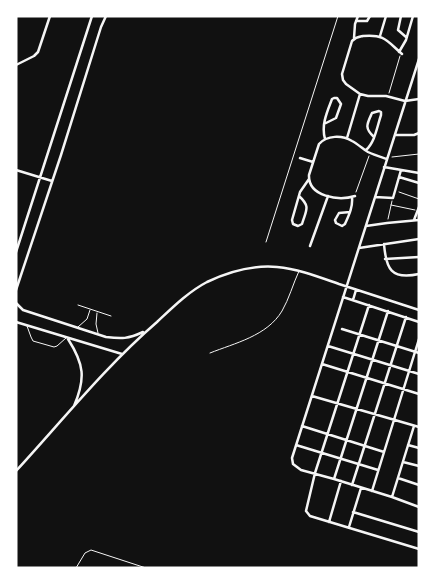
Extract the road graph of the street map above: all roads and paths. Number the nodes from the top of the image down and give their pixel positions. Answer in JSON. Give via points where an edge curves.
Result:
{"nodes":[{"id":1,"x":50,"y":16,"type":"edge"},
{"id":2,"x":92,"y":16,"type":"edge"},
{"id":3,"x":106,"y":16,"type":"edge"},
{"id":4,"x":338,"y":16,"type":"edge"},
{"id":5,"x":358,"y":16,"type":"edge"},
{"id":6,"x":370,"y":16,"type":"edge"},
{"id":7,"x":386,"y":16,"type":"edge"},
{"id":8,"x":401,"y":16,"type":"edge"},
{"id":9,"x":413,"y":16,"type":"edge"},
{"id":10,"x":356,"y":21,"type":"junction"},
{"id":11,"x":380,"y":37,"type":"junction"},
{"id":12,"x":354,"y":38,"type":"junction"},
{"id":13,"x":406,"y":38,"type":"junction"},
{"id":14,"x":400,"y":53,"type":"junction"},
{"id":15,"x":419,"y":59,"type":"edge"},
{"id":16,"x":16,"y":65,"type":"edge"},
{"id":17,"x":360,"y":94,"type":"junction"},
{"id":18,"x":388,"y":96,"type":"junction"},
{"id":19,"x":419,"y":100,"type":"edge"},
{"id":20,"x":405,"y":101,"type":"junction"},
{"id":21,"x":324,"y":124,"type":"junction"},
{"id":22,"x":419,"y":134,"type":"edge"},
{"id":23,"x":395,"y":135,"type":"junction"},
{"id":24,"x":374,"y":137,"type":"junction"},
{"id":25,"x":346,"y":138,"type":"junction"},
{"id":26,"x":325,"y":139,"type":"junction"},
{"id":27,"x":366,"y":150,"type":"junction"},
{"id":28,"x":370,"y":153,"type":"junction"},
{"id":29,"x":419,"y":154,"type":"edge"},
{"id":30,"x":300,"y":158,"type":"dead end"},
{"id":31,"x":387,"y":158,"type":"junction"},
{"id":32,"x":313,"y":162,"type":"junction"},
{"id":33,"x":384,"y":167,"type":"junction"},
{"id":34,"x":16,"y":170,"type":"edge"},
{"id":35,"x":401,"y":170,"type":"junction"},
{"id":36,"x":419,"y":173,"type":"edge"},
{"id":37,"x":40,"y":177,"type":"junction"},
{"id":38,"x":399,"y":177,"type":"junction"},
{"id":39,"x":309,"y":179,"type":"junction"},
{"id":40,"x":52,"y":181,"type":"junction"},
{"id":41,"x":419,"y":183,"type":"edge"},
{"id":42,"x":396,"y":190,"type":"junction"},
{"id":43,"x":299,"y":196,"type":"junction"},
{"id":44,"x":328,"y":196,"type":"junction"},
{"id":45,"x":353,"y":196,"type":"junction"},
{"id":46,"x":375,"y":197,"type":"junction"},
{"id":47,"x":393,"y":198,"type":"junction"},
{"id":48,"x":419,"y":200,"type":"edge"},
{"id":49,"x":391,"y":205,"type":"junction"},
{"id":50,"x":418,"y":208,"type":"edge"},
{"id":51,"x":350,"y":212,"type":"junction"},
{"id":52,"x":414,"y":220,"type":"junction"},
{"id":53,"x":419,"y":220,"type":"edge"},
{"id":54,"x":387,"y":223,"type":"junction"},
{"id":55,"x":366,"y":226,"type":"junction"},
{"id":56,"x":419,"y":239,"type":"edge"},
{"id":57,"x":266,"y":242,"type":"dead end"},
{"id":58,"x":384,"y":244,"type":"junction"},
{"id":59,"x":310,"y":246,"type":"dead end"},
{"id":60,"x":359,"y":248,"type":"junction"},
{"id":61,"x":16,"y":252,"type":"edge"},
{"id":62,"x":419,"y":257,"type":"edge"},
{"id":63,"x":385,"y":259,"type":"junction"},
{"id":64,"x":299,"y":271,"type":"junction"},
{"id":65,"x":419,"y":274,"type":"edge"},
{"id":66,"x":347,"y":286,"type":"junction"},
{"id":67,"x":16,"y":290,"type":"edge"},
{"id":68,"x":356,"y":290,"type":"junction"},
{"id":69,"x":343,"y":297,"type":"junction"},
{"id":70,"x":353,"y":300,"type":"junction"},
{"id":71,"x":16,"y":303,"type":"edge"},
{"id":72,"x":78,"y":305,"type":"dead end"},
{"id":73,"x":369,"y":305,"type":"junction"},
{"id":74,"x":90,"y":309,"type":"junction"},
{"id":75,"x":419,"y":310,"type":"edge"},
{"id":76,"x":388,"y":311,"type":"junction"},
{"id":77,"x":98,"y":312,"type":"junction"},
{"id":78,"x":111,"y":316,"type":"dead end"},
{"id":79,"x":406,"y":317,"type":"junction"},
{"id":80,"x":16,"y":322,"type":"edge"},
{"id":81,"x":419,"y":322,"type":"edge"},
{"id":82,"x":27,"y":325,"type":"junction"},
{"id":83,"x":78,"y":328,"type":"junction"},
{"id":84,"x":342,"y":329,"type":"dead end"},
{"id":85,"x":146,"y":331,"type":"junction"},
{"id":86,"x":99,"y":334,"type":"junction"},
{"id":87,"x":360,"y":334,"type":"junction"},
{"id":88,"x":67,"y":337,"type":"junction"},
{"id":89,"x":419,"y":339,"type":"edge"},
{"id":90,"x":378,"y":340,"type":"junction"},
{"id":91,"x":328,"y":346,"type":"junction"},
{"id":92,"x":396,"y":346,"type":"junction"},
{"id":93,"x":415,"y":352,"type":"junction"},
{"id":94,"x":210,"y":353,"type":"dead end"},
{"id":95,"x":419,"y":353,"type":"edge"},
{"id":96,"x":122,"y":354,"type":"junction"},
{"id":97,"x":354,"y":354,"type":"junction"},
{"id":98,"x":372,"y":360,"type":"junction"},
{"id":99,"x":322,"y":364,"type":"junction"},
{"id":100,"x":390,"y":365,"type":"junction"},
{"id":101,"x":409,"y":371,"type":"junction"},
{"id":102,"x":348,"y":372,"type":"junction"},
{"id":103,"x":419,"y":374,"type":"edge"},
{"id":104,"x":366,"y":378,"type":"junction"},
{"id":105,"x":384,"y":383,"type":"junction"},
{"id":106,"x":403,"y":389,"type":"junction"},
{"id":107,"x":419,"y":394,"type":"edge"},
{"id":108,"x":312,"y":396,"type":"junction"},
{"id":109,"x":338,"y":403,"type":"junction"},
{"id":110,"x":356,"y":408,"type":"junction"},
{"id":111,"x":72,"y":410,"type":"junction"},
{"id":112,"x":375,"y":414,"type":"junction"},
{"id":113,"x":394,"y":420,"type":"junction"},
{"id":114,"x":302,"y":426,"type":"junction"},
{"id":115,"x":414,"y":426,"type":"junction"},
{"id":116,"x":419,"y":426,"type":"edge"},
{"id":117,"x":328,"y":434,"type":"junction"},
{"id":118,"x":346,"y":440,"type":"junction"},
{"id":119,"x":296,"y":445,"type":"junction"},
{"id":120,"x":408,"y":445,"type":"junction"},
{"id":121,"x":364,"y":446,"type":"junction"},
{"id":122,"x":419,"y":448,"type":"edge"},
{"id":123,"x":384,"y":452,"type":"junction"},
{"id":124,"x":322,"y":453,"type":"junction"},
{"id":125,"x":340,"y":458,"type":"junction"},
{"id":126,"x":403,"y":462,"type":"junction"},
{"id":127,"x":359,"y":464,"type":"junction"},
{"id":128,"x":419,"y":466,"type":"edge"},
{"id":129,"x":378,"y":470,"type":"junction"},
{"id":130,"x":16,"y":472,"type":"edge"},
{"id":131,"x":315,"y":473,"type":"junction"},
{"id":132,"x":398,"y":478,"type":"junction"},
{"id":133,"x":334,"y":479,"type":"junction"},
{"id":134,"x":341,"y":481,"type":"junction"},
{"id":135,"x":352,"y":485,"type":"junction"},
{"id":136,"x":419,"y":485,"type":"edge"},
{"id":137,"x":361,"y":488,"type":"junction"},
{"id":138,"x":372,"y":491,"type":"junction"},
{"id":139,"x":392,"y":497,"type":"junction"},
{"id":140,"x":419,"y":507,"type":"edge"},
{"id":141,"x":353,"y":512,"type":"junction"},
{"id":142,"x":329,"y":522,"type":"junction"},
{"id":143,"x":348,"y":528,"type":"junction"},
{"id":144,"x":419,"y":532,"type":"edge"},
{"id":145,"x":419,"y":549,"type":"edge"},
{"id":146,"x":76,"y":568,"type":"edge"},
{"id":147,"x":146,"y":568,"type":"edge"}],
"edges":[{"from":1,"to":16,"type":"street","via":[[38,52]]},
{"from":2,"to":37,"type":"street"},
{"from":3,"to":40,"type":"street"},
{"from":4,"to":57,"type":"path"},
{"from":5,"to":10,"type":"street"},
{"from":6,"to":10,"type":"street","via":[[366,21]]},
{"from":7,"to":11,"type":"street"},
{"from":8,"to":13,"type":"street","via":[[398,30]]},
{"from":9,"to":13,"type":"street"},
{"from":10,"to":12,"type":"street"},
{"from":11,"to":12,"type":"street"},
{"from":11,"to":14,"type":"street"},
{"from":12,"to":17,"type":"street","via":[[342,77]]},
{"from":13,"to":14,"type":"street"},
{"from":14,"to":18,"type":"path"},
{"from":15,"to":20,"type":"street"},
{"from":17,"to":18,"type":"street"},
{"from":17,"to":25,"type":"street"},
{"from":18,"to":20,"type":"street"},
{"from":19,"to":20,"type":"street"},
{"from":20,"to":23,"type":"street"},
{"from":21,"to":21,"type":"street","via":[[332,100],[337,98],[341,104],[336,118]]},
{"from":21,"to":26,"type":"street"},
{"from":22,"to":23,"type":"street"},
{"from":23,"to":31,"type":"street"},
{"from":24,"to":24,"type":"street","via":[[382,114],[379,110],[372,113],[367,125],[367,130]]},
{"from":24,"to":27,"type":"street"},
{"from":25,"to":26,"type":"street"},
{"from":25,"to":27,"type":"street"},
{"from":26,"to":32,"type":"street","via":[[319,144]]},
{"from":27,"to":28,"type":"street"},
{"from":28,"to":31,"type":"street"},
{"from":28,"to":45,"type":"path"},
{"from":29,"to":31,"type":"path"},
{"from":30,"to":32,"type":"street"},
{"from":31,"to":33,"type":"street"},
{"from":32,"to":39,"type":"street"},
{"from":33,"to":35,"type":"street"},
{"from":33,"to":46,"type":"street"},
{"from":34,"to":37,"type":"street"},
{"from":35,"to":36,"type":"street"},
{"from":35,"to":38,"type":"street"},
{"from":37,"to":40,"type":"street"},
{"from":37,"to":61,"type":"street"},
{"from":38,"to":41,"type":"street"},
{"from":38,"to":42,"type":"street"},
{"from":39,"to":43,"type":"street"},
{"from":39,"to":44,"type":"street","via":[[318,192]]},
{"from":40,"to":67,"type":"street"},
{"from":42,"to":47,"type":"street"},
{"from":42,"to":48,"type":"path"},
{"from":43,"to":43,"type":"street","via":[[292,221],[298,226],[302,224],[307,207]]},
{"from":44,"to":45,"type":"street"},
{"from":44,"to":59,"type":"street"},
{"from":45,"to":51,"type":"street"},
{"from":46,"to":47,"type":"street"},
{"from":46,"to":55,"type":"street"},
{"from":47,"to":49,"type":"path"},
{"from":49,"to":50,"type":"path"},
{"from":49,"to":54,"type":"path"},
{"from":50,"to":52,"type":"street"},
{"from":51,"to":51,"type":"street","via":[[344,225],[336,223],[339,213]]},
{"from":52,"to":53,"type":"street"},
{"from":52,"to":54,"type":"street"},
{"from":54,"to":55,"type":"street"},
{"from":55,"to":60,"type":"street"},
{"from":56,"to":58,"type":"street"},
{"from":58,"to":60,"type":"street"},
{"from":58,"to":63,"type":"street"},
{"from":60,"to":66,"type":"street"},
{"from":62,"to":63,"type":"street"},
{"from":63,"to":65,"type":"street","via":[[394,274]]},
{"from":64,"to":66,"type":"street"},
{"from":64,"to":85,"type":"street","via":[[263,267],[225,275],[192,291]]},
{"from":64,"to":94,"type":"lane","via":[[282,312],[270,326],[261,333]]},
{"from":66,"to":68,"type":"street"},
{"from":66,"to":69,"type":"street"},
{"from":68,"to":70,"type":"street"},
{"from":68,"to":75,"type":"street"},
{"from":69,"to":70,"type":"street"},
{"from":69,"to":91,"type":"street"},
{"from":70,"to":73,"type":"street"},
{"from":71,"to":83,"type":"street","via":[[23,310]]},
{"from":72,"to":74,"type":"lane"},
{"from":73,"to":76,"type":"street"},
{"from":73,"to":87,"type":"street"},
{"from":74,"to":77,"type":"lane"},
{"from":74,"to":83,"type":"lane","via":[[87,319]]},
{"from":76,"to":79,"type":"street"},
{"from":76,"to":90,"type":"street"},
{"from":77,"to":78,"type":"lane"},
{"from":77,"to":86,"type":"lane","via":[[96,324]]},
{"from":79,"to":81,"type":"street"},
{"from":79,"to":92,"type":"street"},
{"from":80,"to":82,"type":"street"},
{"from":82,"to":88,"type":"street"},
{"from":82,"to":88,"type":"lane","via":[[33,341],[54,348]]},
{"from":83,"to":86,"type":"street"},
{"from":84,"to":87,"type":"street"},
{"from":85,"to":86,"type":"street","via":[[118,338]]},
{"from":85,"to":96,"type":"street"},
{"from":87,"to":90,"type":"street"},
{"from":87,"to":97,"type":"street"},
{"from":88,"to":96,"type":"street"},
{"from":88,"to":111,"type":"street","via":[[78,354],[82,372],[80,392]]},
{"from":89,"to":93,"type":"street"},
{"from":90,"to":92,"type":"street"},
{"from":90,"to":98,"type":"street"},
{"from":91,"to":97,"type":"street"},
{"from":91,"to":99,"type":"street"},
{"from":92,"to":93,"type":"street"},
{"from":92,"to":100,"type":"street"},
{"from":93,"to":95,"type":"street"},
{"from":93,"to":101,"type":"street"},
{"from":96,"to":111,"type":"street"},
{"from":97,"to":98,"type":"street"},
{"from":97,"to":102,"type":"street"},
{"from":98,"to":100,"type":"street"},
{"from":98,"to":104,"type":"street"},
{"from":99,"to":102,"type":"street"},
{"from":99,"to":108,"type":"street"},
{"from":100,"to":101,"type":"street"},
{"from":100,"to":105,"type":"street"},
{"from":101,"to":103,"type":"street"},
{"from":101,"to":106,"type":"street"},
{"from":102,"to":104,"type":"street"},
{"from":102,"to":109,"type":"street"},
{"from":104,"to":105,"type":"street"},
{"from":104,"to":110,"type":"street"},
{"from":105,"to":106,"type":"street"},
{"from":105,"to":112,"type":"street"},
{"from":106,"to":107,"type":"street"},
{"from":106,"to":113,"type":"street"},
{"from":108,"to":109,"type":"street"},
{"from":108,"to":114,"type":"street"},
{"from":109,"to":110,"type":"street"},
{"from":109,"to":117,"type":"street"},
{"from":110,"to":112,"type":"street"},
{"from":110,"to":118,"type":"street"},
{"from":111,"to":130,"type":"street"},
{"from":112,"to":113,"type":"street"},
{"from":112,"to":121,"type":"street"},
{"from":113,"to":115,"type":"street"},
{"from":113,"to":123,"type":"street"},
{"from":114,"to":117,"type":"street"},
{"from":114,"to":119,"type":"street"},
{"from":115,"to":116,"type":"street"},
{"from":115,"to":120,"type":"street"},
{"from":117,"to":118,"type":"street"},
{"from":117,"to":124,"type":"street"},
{"from":118,"to":121,"type":"street"},
{"from":118,"to":125,"type":"street"},
{"from":119,"to":124,"type":"street"},
{"from":119,"to":131,"type":"street","via":[[292,458],[294,464],[301,470]]},
{"from":120,"to":122,"type":"street"},
{"from":120,"to":126,"type":"street"},
{"from":121,"to":123,"type":"street"},
{"from":121,"to":127,"type":"street"},
{"from":123,"to":129,"type":"street"},
{"from":124,"to":125,"type":"street"},
{"from":124,"to":131,"type":"street"},
{"from":125,"to":127,"type":"street"},
{"from":125,"to":133,"type":"street"},
{"from":126,"to":128,"type":"street"},
{"from":126,"to":132,"type":"street"},
{"from":127,"to":129,"type":"street"},
{"from":127,"to":135,"type":"street"},
{"from":129,"to":138,"type":"street"},
{"from":131,"to":133,"type":"street"},
{"from":131,"to":142,"type":"street","via":[[306,511],[310,516]]},
{"from":132,"to":136,"type":"street"},
{"from":132,"to":139,"type":"street"},
{"from":133,"to":134,"type":"street"},
{"from":134,"to":135,"type":"street"},
{"from":134,"to":142,"type":"street"},
{"from":135,"to":137,"type":"street"},
{"from":137,"to":138,"type":"street"},
{"from":137,"to":141,"type":"street"},
{"from":138,"to":139,"type":"street"},
{"from":139,"to":140,"type":"street"},
{"from":141,"to":143,"type":"street"},
{"from":141,"to":144,"type":"street"},
{"from":142,"to":143,"type":"street"},
{"from":143,"to":145,"type":"street"},
{"from":146,"to":147,"type":"lane","via":[[84,553],[93,550]]}]}
